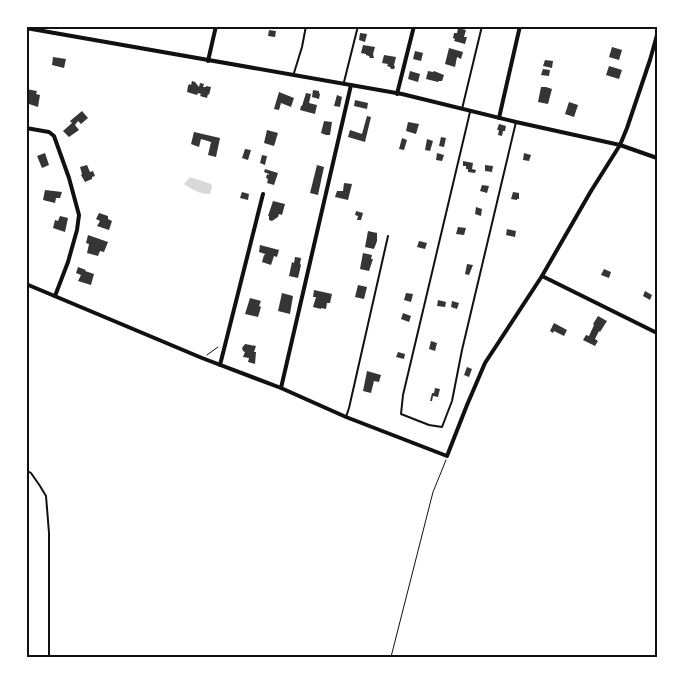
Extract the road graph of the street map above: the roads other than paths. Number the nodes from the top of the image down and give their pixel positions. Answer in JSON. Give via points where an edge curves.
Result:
{"nodes":[{"id":1,"x":216,"y":26,"type":"edge"},
{"id":2,"x":306,"y":26,"type":"edge"},
{"id":3,"x":358,"y":26,"type":"edge"},
{"id":4,"x":414,"y":26,"type":"edge"},
{"id":5,"x":482,"y":26,"type":"edge"},
{"id":6,"x":520,"y":26,"type":"edge"},
{"id":7,"x":558,"y":26,"type":"edge"},
{"id":8,"x":567,"y":26,"type":"edge"},
{"id":9,"x":26,"y":28,"type":"edge"},
{"id":10,"x":657,"y":35,"type":"edge"},
{"id":11,"x":208,"y":61,"type":"junction"},
{"id":12,"x":294,"y":76,"type":"junction"},
{"id":13,"x":344,"y":84,"type":"junction"},
{"id":14,"x":351,"y":85,"type":"junction"},
{"id":15,"x":397,"y":94,"type":"junction"},
{"id":16,"x":462,"y":109,"type":"junction"},
{"id":17,"x":470,"y":111,"type":"junction"},
{"id":18,"x":499,"y":118,"type":"junction"},
{"id":19,"x":516,"y":122,"type":"junction"},
{"id":20,"x":26,"y":128,"type":"edge"},
{"id":21,"x":620,"y":145,"type":"junction"},
{"id":22,"x":657,"y":158,"type":"edge"},
{"id":23,"x":263,"y":194,"type":"dead end"},
{"id":24,"x":388,"y":236,"type":"dead end"},
{"id":25,"x":542,"y":276,"type":"junction"},
{"id":26,"x":26,"y":284,"type":"edge"},
{"id":27,"x":55,"y":296,"type":"junction"},
{"id":28,"x":657,"y":333,"type":"edge"},
{"id":29,"x":220,"y":365,"type":"junction"},
{"id":30,"x":281,"y":388,"type":"junction"},
{"id":31,"x":346,"y":417,"type":"junction"},
{"id":32,"x":26,"y":470,"type":"edge"},
{"id":33,"x":49,"y":657,"type":"edge"}],
"edges":[{"from":1,"to":11,"type":"street"},
{"from":2,"to":12,"type":"lane"},
{"from":3,"to":13,"type":"lane"},
{"from":4,"to":15,"type":"street"},
{"from":5,"to":16,"type":"lane"},
{"from":6,"to":18,"type":"street"},
{"from":7,"to":8,"type":"street"},
{"from":9,"to":11,"type":"street"},
{"from":10,"to":21,"type":"street"},
{"from":11,"to":12,"type":"street"},
{"from":12,"to":13,"type":"street"},
{"from":13,"to":14,"type":"street"},
{"from":14,"to":15,"type":"street"},
{"from":14,"to":30,"type":"street"},
{"from":15,"to":16,"type":"street"},
{"from":16,"to":17,"type":"street"},
{"from":17,"to":18,"type":"street"},
{"from":17,"to":19,"type":"lane","via":[[403,395],[401,414],[429,425],[442,427],[452,402]]},
{"from":18,"to":19,"type":"street"},
{"from":19,"to":21,"type":"street"},
{"from":20,"to":27,"type":"street","via":[[54,136],[78,210],[75,236]]},
{"from":21,"to":22,"type":"street"},
{"from":21,"to":25,"type":"street"},
{"from":23,"to":29,"type":"street"},
{"from":24,"to":31,"type":"lane"},
{"from":25,"to":28,"type":"street"},
{"from":25,"to":31,"type":"street","via":[[486,364],[447,456]]},
{"from":26,"to":27,"type":"street"},
{"from":27,"to":29,"type":"street"},
{"from":29,"to":30,"type":"street"},
{"from":30,"to":31,"type":"street"},
{"from":32,"to":33,"type":"lane","via":[[46,496]]}]}
